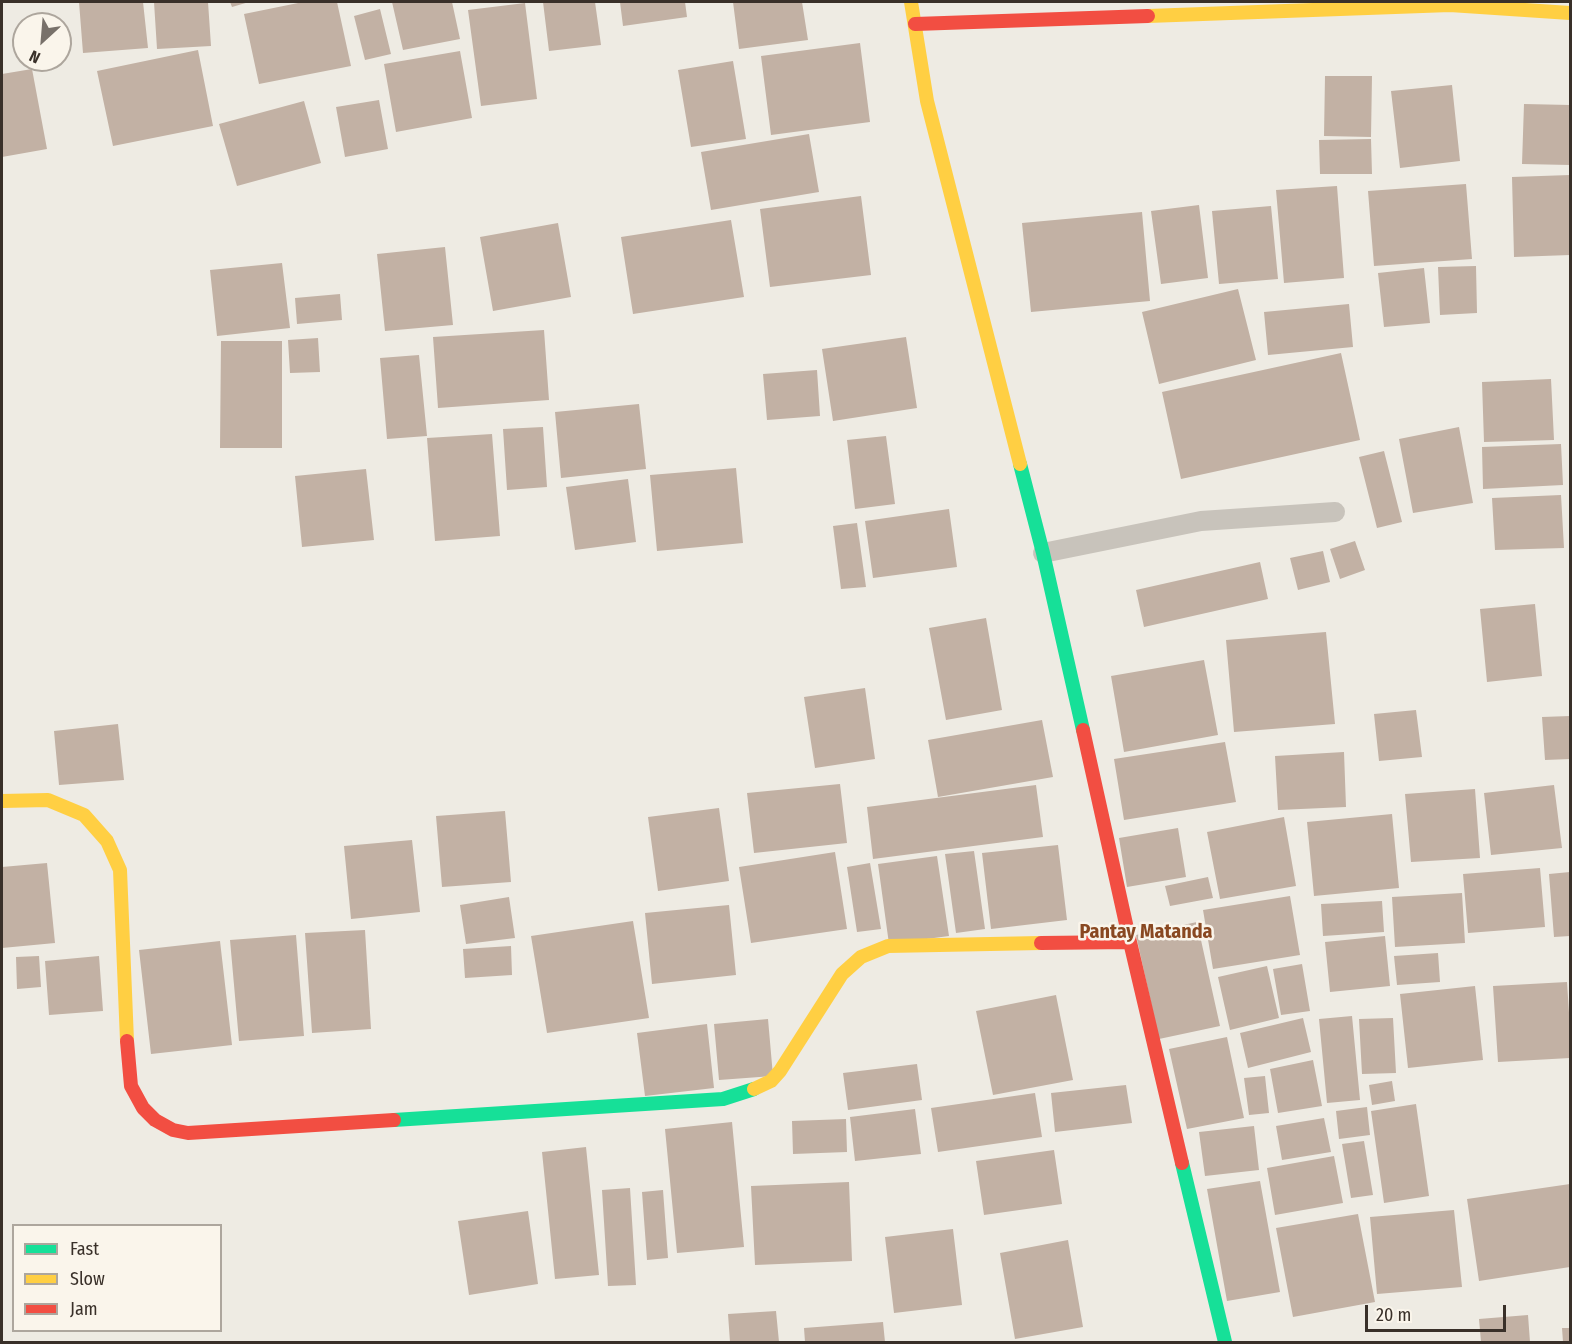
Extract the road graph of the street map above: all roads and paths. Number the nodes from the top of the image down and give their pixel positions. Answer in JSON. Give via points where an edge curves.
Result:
{"nodes":[{"id":1,"x":911,"y":2,"type":"edge"},
{"id":2,"x":1570,"y":13,"type":"edge"},
{"id":3,"x":915,"y":24,"type":"junction"},
{"id":4,"x":1335,"y":512,"type":"dead end"},
{"id":5,"x":1043,"y":553,"type":"junction"},
{"id":6,"x":2,"y":801,"type":"edge"},
{"id":7,"x":1130,"y":942,"type":"junction"},
{"id":8,"x":1225,"y":1342,"type":"edge"}],
"edges":[{"from":1,"to":3,"type":"street"},
{"from":2,"to":3,"type":"street","via":[[1450,4]]},
{"from":3,"to":5,"type":"street","via":[[927,101]]},
{"from":4,"to":5,"type":"lane","via":[[1201,521]]},
{"from":5,"to":7,"type":"street"},
{"from":6,"to":7,"type":"street","via":[[48,800],[84,815],[107,841],[120,870],[131,1086],[155,1120],[188,1133],[723,1099],[771,1081],[842,974],[861,957],[888,946]]},
{"from":7,"to":8,"type":"street"}]}
